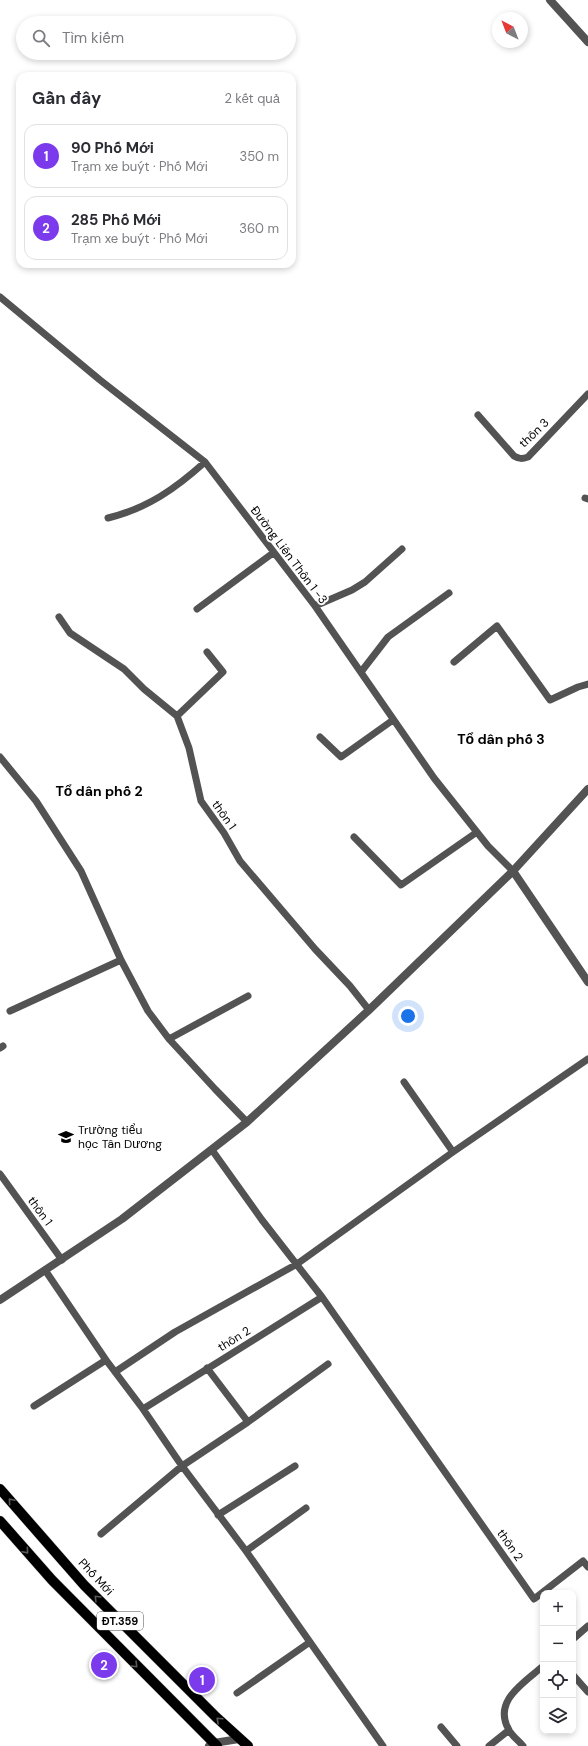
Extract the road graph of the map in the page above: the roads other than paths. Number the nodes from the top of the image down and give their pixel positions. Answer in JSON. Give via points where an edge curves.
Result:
{"nodes":[{"id":1,"x":550,"y":0,"type":"edge"},
{"id":2,"x":588,"y":42,"type":"edge"},
{"id":3,"x":0,"y":297,"type":"edge"},
{"id":4,"x":588,"y":394,"type":"edge"},
{"id":5,"x":478,"y":415,"type":"dead end"},
{"id":6,"x":205,"y":462,"type":"junction"},
{"id":7,"x":108,"y":518,"type":"dead end"},
{"id":8,"x":402,"y":549,"type":"dead end"},
{"id":9,"x":273,"y":553,"type":"junction"},
{"id":10,"x":449,"y":594,"type":"dead end"},
{"id":11,"x":315,"y":606,"type":"junction"},
{"id":12,"x":197,"y":609,"type":"dead end"},
{"id":13,"x":60,"y":617,"type":"dead end"},
{"id":14,"x":208,"y":652,"type":"dead end"},
{"id":15,"x":454,"y":662,"type":"dead end"},
{"id":16,"x":361,"y":672,"type":"junction"},
{"id":17,"x":588,"y":684,"type":"edge"},
{"id":18,"x":177,"y":716,"type":"junction"},
{"id":19,"x":392,"y":720,"type":"junction"},
{"id":20,"x":320,"y":737,"type":"dead end"},
{"id":21,"x":0,"y":757,"type":"edge"},
{"id":22,"x":588,"y":788,"type":"edge"},
{"id":23,"x":477,"y":832,"type":"junction"},
{"id":24,"x":354,"y":837,"type":"dead end"},
{"id":25,"x":513,"y":871,"type":"junction"},
{"id":26,"x":121,"y":960,"type":"junction"},
{"id":27,"x":588,"y":982,"type":"edge"},
{"id":28,"x":248,"y":996,"type":"dead end"},
{"id":29,"x":368,"y":1010,"type":"junction"},
{"id":30,"x":10,"y":1011,"type":"dead end"},
{"id":31,"x":169,"y":1039,"type":"junction"},
{"id":32,"x":588,"y":1059,"type":"edge"},
{"id":33,"x":404,"y":1082,"type":"dead end"},
{"id":34,"x":247,"y":1122,"type":"junction"},
{"id":35,"x":212,"y":1150,"type":"junction"},
{"id":36,"x":453,"y":1152,"type":"junction"},
{"id":37,"x":0,"y":1174,"type":"edge"},
{"id":38,"x":62,"y":1260,"type":"junction"},
{"id":39,"x":297,"y":1264,"type":"junction"},
{"id":40,"x":45,"y":1270,"type":"junction"},
{"id":41,"x":322,"y":1297,"type":"junction"},
{"id":42,"x":0,"y":1300,"type":"edge"},
{"id":43,"x":106,"y":1360,"type":"junction"},
{"id":44,"x":328,"y":1364,"type":"dead end"},
{"id":45,"x":206,"y":1368,"type":"junction"},
{"id":46,"x":115,"y":1372,"type":"junction"},
{"id":47,"x":34,"y":1406,"type":"dead end"},
{"id":48,"x":143,"y":1409,"type":"junction"},
{"id":49,"x":248,"y":1422,"type":"junction"},
{"id":50,"x":182,"y":1466,"type":"junction"},
{"id":51,"x":295,"y":1466,"type":"dead end"},
{"id":52,"x":0,"y":1489,"type":"edge"},
{"id":53,"x":306,"y":1508,"type":"dead end"},
{"id":54,"x":218,"y":1515,"type":"junction"},
{"id":55,"x":0,"y":1521,"type":"edge"},
{"id":56,"x":101,"y":1534,"type":"dead end"},
{"id":57,"x":246,"y":1551,"type":"junction"},
{"id":58,"x":585,"y":1564,"type":"edge"},
{"id":59,"x":588,"y":1626,"type":"edge"},
{"id":60,"x":576,"y":1636,"type":"edge"},
{"id":61,"x":310,"y":1642,"type":"junction"},
{"id":62,"x":540,"y":1669,"type":"edge"},
{"id":63,"x":576,"y":1679,"type":"edge"},
{"id":64,"x":588,"y":1692,"type":"edge"},
{"id":65,"x":237,"y":1693,"type":"dead end"},
{"id":66,"x":441,"y":1727,"type":"dead end"},
{"id":67,"x":509,"y":1730,"type":"junction"},
{"id":68,"x":239,"y":1739,"type":"junction"},
{"id":69,"x":213,"y":1745,"type":"edge"},
{"id":70,"x":248,"y":1746,"type":"edge"},
{"id":71,"x":383,"y":1746,"type":"edge"},
{"id":72,"x":457,"y":1746,"type":"edge"},
{"id":73,"x":489,"y":1746,"type":"edge"},
{"id":74,"x":523,"y":1746,"type":"edge"}],
"edges":[{"from":1,"to":2,"type":"street"},
{"from":3,"to":6,"type":"lane","name":"Đường Liên Thôn 1 -3"},
{"from":4,"to":5,"type":"lane","name":"thôn 3","via":[[528,457],[523,459],[514,456]]},
{"from":6,"to":7,"type":"lane","via":[[180,485],[155,500],[127,513]]},
{"from":6,"to":9,"type":"lane","name":"Đường Liên Thôn 1 -3"},
{"from":8,"to":11,"type":"lane","via":[[366,582]]},
{"from":9,"to":11,"type":"lane","name":"Đường Liên Thôn 1 -3"},
{"from":9,"to":12,"type":"lane"},
{"from":10,"to":16,"type":"lane","via":[[388,637]]},
{"from":11,"to":16,"type":"lane","name":"Đường Liên Thôn 1 -3"},
{"from":13,"to":18,"type":"lane","via":[[70,634],[124,669]]},
{"from":14,"to":18,"type":"lane","via":[[223,672]]},
{"from":15,"to":17,"type":"lane","via":[[497,626],[550,700]]},
{"from":16,"to":19,"type":"lane","name":"Đường Liên Thôn 1 -3"},
{"from":18,"to":29,"type":"lane","name":"thôn 1","via":[[189,748],[201,801],[240,861]]},
{"from":19,"to":20,"type":"lane","via":[[341,757]]},
{"from":19,"to":23,"type":"lane","name":"Đường Liên Thôn 1 -3"},
{"from":21,"to":26,"type":"lane","via":[[36,801],[81,871]]},
{"from":22,"to":25,"type":"street"},
{"from":23,"to":24,"type":"lane","via":[[401,885]]},
{"from":23,"to":25,"type":"lane","name":"Đường Liên Thôn 1 -3"},
{"from":25,"to":27,"type":"street"},
{"from":25,"to":29,"type":"street"},
{"from":26,"to":30,"type":"lane"},
{"from":26,"to":31,"type":"lane","via":[[148,1011]]},
{"from":28,"to":31,"type":"lane"},
{"from":29,"to":34,"type":"street"},
{"from":31,"to":34,"type":"lane"},
{"from":32,"to":36,"type":"lane"},
{"from":33,"to":36,"type":"lane"},
{"from":34,"to":35,"type":"street"},
{"from":35,"to":38,"type":"street","via":[[122,1219]]},
{"from":35,"to":39,"type":"lane"},
{"from":36,"to":39,"type":"lane"},
{"from":37,"to":38,"type":"lane","name":"thôn 1"},
{"from":38,"to":40,"type":"street"},
{"from":39,"to":41,"type":"lane"},
{"from":39,"to":46,"type":"lane","via":[[175,1332]]},
{"from":40,"to":42,"type":"street"},
{"from":40,"to":43,"type":"lane"},
{"from":41,"to":45,"type":"lane","name":"thôn 2"},
{"from":41,"to":58,"type":"lane","name":"thôn 2","via":[[534,1599]]},
{"from":43,"to":46,"type":"lane"},
{"from":43,"to":47,"type":"lane"},
{"from":44,"to":49,"type":"lane"},
{"from":45,"to":48,"type":"lane","name":"thôn 2"},
{"from":45,"to":49,"type":"lane"},
{"from":46,"to":48,"type":"lane"},
{"from":48,"to":50,"type":"lane"},
{"from":49,"to":50,"type":"lane"},
{"from":50,"to":54,"type":"lane"},
{"from":50,"to":56,"type":"lane"},
{"from":51,"to":54,"type":"lane"},
{"from":68,"to":52,"type":"main road","name":"Phố Mới","number":"ĐT.359","one_way":true,"via":[[84,1585]]},
{"from":53,"to":57,"type":"lane"},
{"from":54,"to":57,"type":"lane"},
{"from":55,"to":69,"type":"main road","number":"ĐT.359","one_way":true,"via":[[52,1580]]},
{"from":57,"to":61,"type":"lane"},
{"from":59,"to":60,"type":"lane"},
{"from":61,"to":65,"type":"lane"},
{"from":61,"to":71,"type":"lane"},
{"from":62,"to":67,"type":"lane","via":[[513,1692],[505,1703],[503,1716]]},
{"from":63,"to":64,"type":"lane"},
{"from":66,"to":72,"type":"lane"},
{"from":67,"to":73,"type":"lane"},
{"from":67,"to":74,"type":"lane"},
{"from":68,"to":69,"type":"street"},
{"from":68,"to":70,"type":"main road","name":"Phố Mới","number":"ĐT.359"}]}
